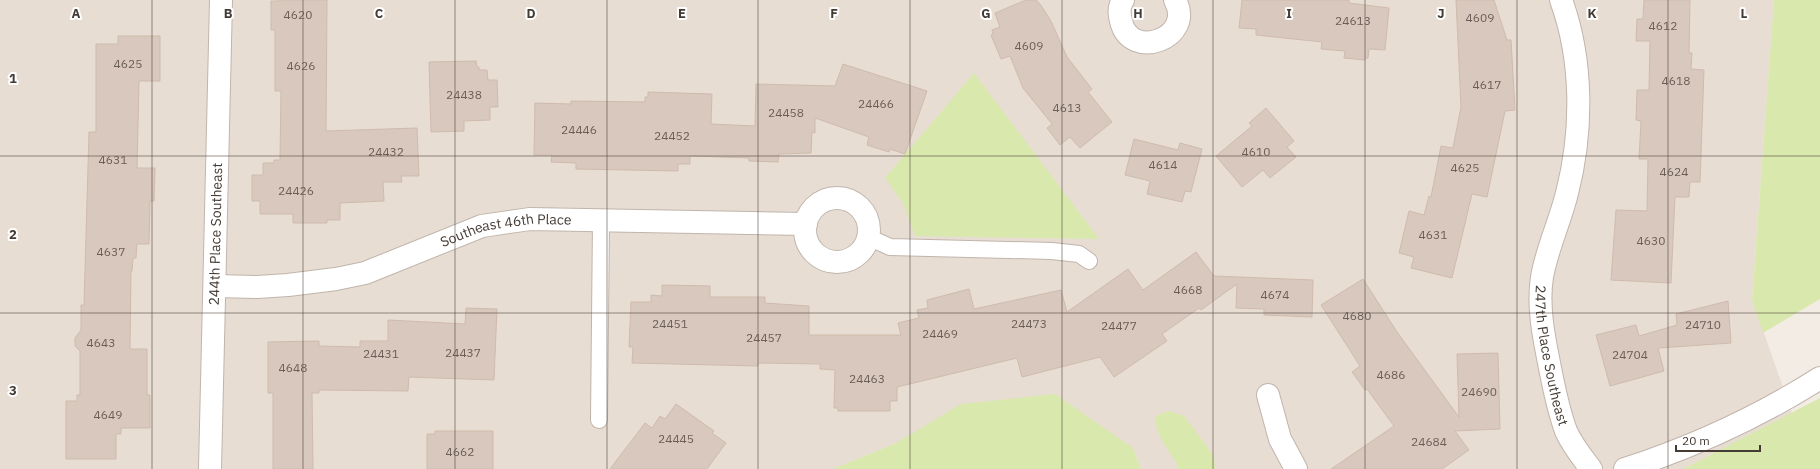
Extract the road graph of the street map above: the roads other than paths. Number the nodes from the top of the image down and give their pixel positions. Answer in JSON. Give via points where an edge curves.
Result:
{"nodes":[{"id":1,"x":221,"y":0,"type":"edge"},
{"id":2,"x":1123,"y":0,"type":"edge"},
{"id":3,"x":1175,"y":0,"type":"edge"},
{"id":4,"x":1561,"y":0,"type":"edge"},
{"id":5,"x":601,"y":222,"type":"junction"},
{"id":6,"x":806,"y":224,"type":"junction"},
{"id":7,"x":868,"y":237,"type":"junction"},
{"id":8,"x":1089,"y":261,"type":"dead end"},
{"id":9,"x":215,"y":286,"type":"junction"},
{"id":10,"x":1820,"y":378,"type":"edge"},
{"id":11,"x":1268,"y":395,"type":"dead end"},
{"id":12,"x":599,"y":420,"type":"dead end"},
{"id":13,"x":210,"y":469,"type":"edge"},
{"id":14,"x":1296,"y":469,"type":"edge"},
{"id":15,"x":1591,"y":469,"type":"edge"},
{"id":16,"x":1625,"y":469,"type":"edge"}],
"edges":[{"from":1,"to":9,"type":"street","name":"244th Place Southeast"},
{"from":2,"to":3,"type":"street","via":[[1119,14],[1128,35],[1138,41],[1149,43],[1161,41],[1170,35],[1177,25],[1179,14]]},
{"from":4,"to":15,"type":"street","name":"247th Place Southeast","via":[[1577,70],[1577,131],[1567,191],[1542,278],[1541,311],[1559,411],[1575,449]]},
{"from":5,"to":6,"type":"street","name":"Southeast 46th Place"},
{"from":5,"to":9,"type":"street","name":"Southeast 46th Place","via":[[530,219],[508,221],[482,226],[365,273],[336,280],[258,287]]},
{"from":5,"to":12,"type":"lane"},
{"from":6,"to":7,"type":"street","via":[[805,235],[809,245],[820,257],[836,263],[857,256]]},
{"from":6,"to":7,"type":"street","via":[[817,205],[838,198],[859,207],[869,226]]},
{"from":7,"to":8,"type":"lane","via":[[890,247],[1052,251],[1079,254]]},
{"from":9,"to":13,"type":"street","name":"244th Place Southeast"},
{"from":10,"to":16,"type":"street","via":[[1796,393],[1712,435],[1662,457]]},
{"from":11,"to":14,"type":"street","via":[[1280,439]]}]}
